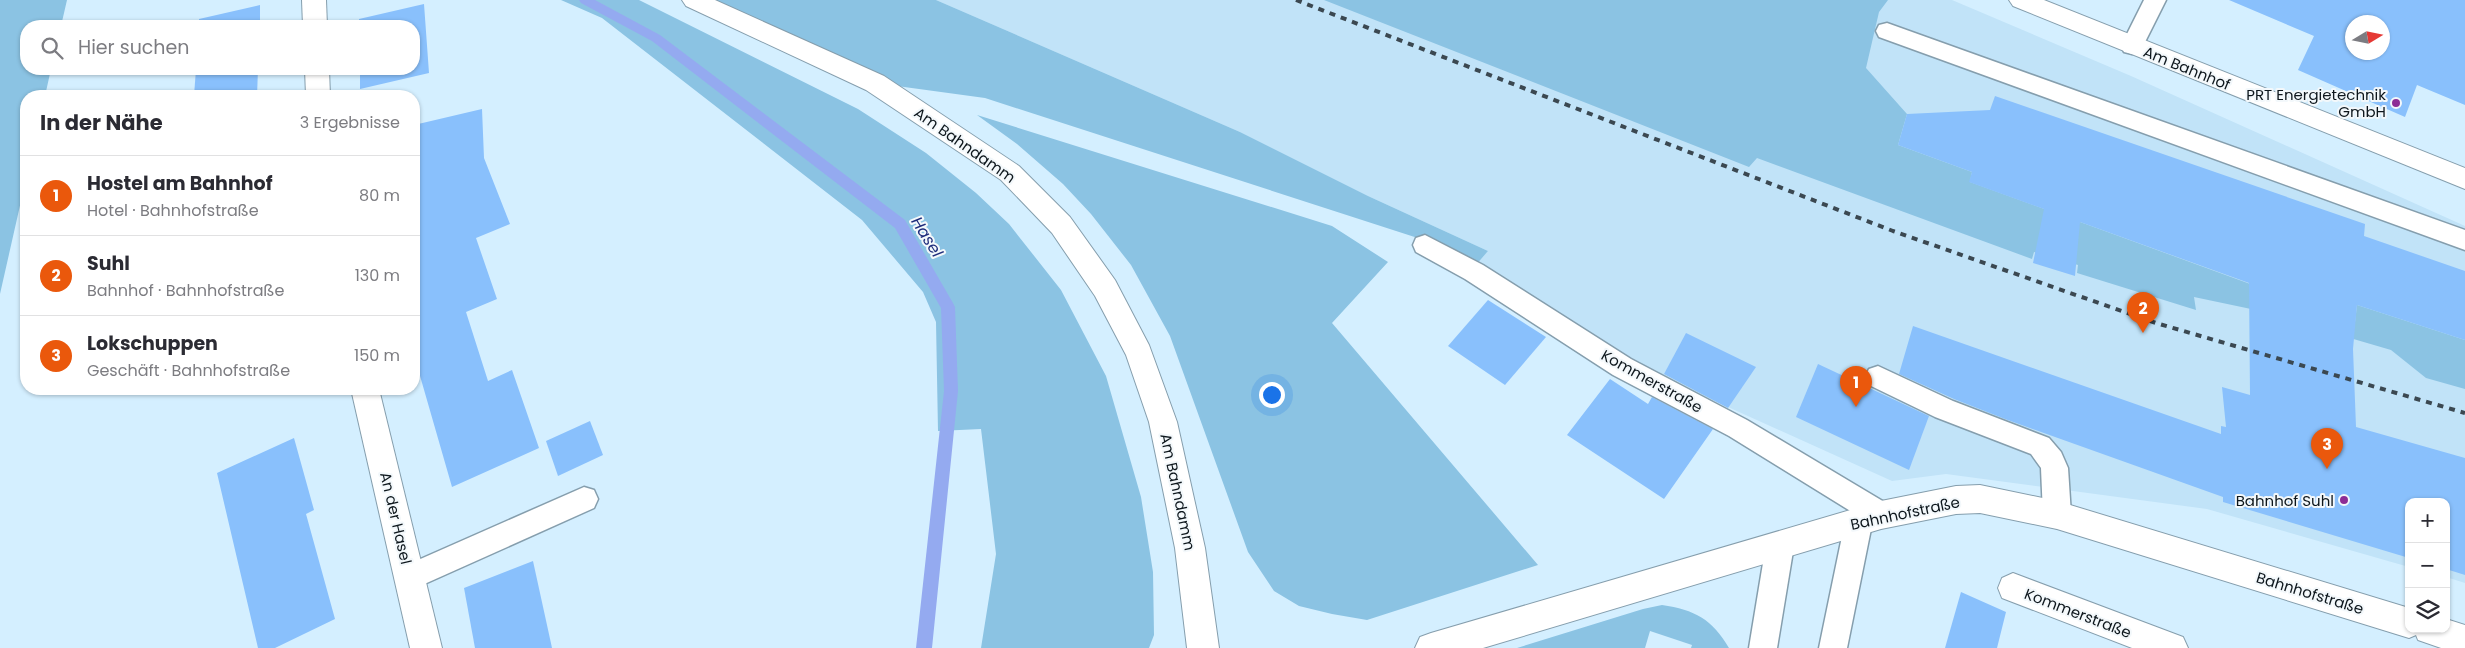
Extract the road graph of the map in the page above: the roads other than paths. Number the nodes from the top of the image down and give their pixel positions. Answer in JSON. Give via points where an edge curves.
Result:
{"nodes":[{"id":1,"x":314,"y":0,"type":"edge"},
{"id":2,"x":694,"y":0,"type":"edge"},
{"id":3,"x":2021,"y":0,"type":"edge"},
{"id":4,"x":2155,"y":0,"type":"edge"},
{"id":5,"x":315,"y":20,"type":"edge"},
{"id":6,"x":1887,"y":31,"type":"dead end"},
{"id":7,"x":2132,"y":46,"type":"junction"},
{"id":8,"x":317,"y":75,"type":"edge"},
{"id":9,"x":318,"y":90,"type":"edge"},
{"id":10,"x":2465,"y":179,"type":"edge"},
{"id":11,"x":2465,"y":240,"type":"edge"},
{"id":12,"x":1425,"y":245,"type":"dead end"},
{"id":13,"x":1878,"y":377,"type":"dead end"},
{"id":14,"x":366,"y":395,"type":"edge"},
{"id":15,"x":584,"y":499,"type":"dead end"},
{"id":16,"x":2057,"y":515,"type":"junction"},
{"id":17,"x":1870,"y":518,"type":"junction"},
{"id":18,"x":1780,"y":545,"type":"junction"},
{"id":19,"x":410,"y":577,"type":"junction"},
{"id":20,"x":2013,"y":588,"type":"dead end"},
{"id":21,"x":2405,"y":622,"type":"edge"},
{"id":22,"x":2442,"y":633,"type":"edge"},
{"id":23,"x":2465,"y":640,"type":"edge"},
{"id":24,"x":426,"y":648,"type":"edge"},
{"id":25,"x":1203,"y":648,"type":"edge"},
{"id":26,"x":1431,"y":648,"type":"edge"},
{"id":27,"x":1762,"y":648,"type":"edge"},
{"id":28,"x":1833,"y":648,"type":"edge"},
{"id":29,"x":2172,"y":648,"type":"edge"}],
"edges":[{"from":1,"to":5,"type":"street"},
{"from":2,"to":25,"type":"street","name":"Am Bahndamm","via":[[875,83],[1010,173],[1061,225],[1105,288],[1134,344],[1163,422],[1190,548]]},
{"from":3,"to":7,"type":"street","name":"Am Bahnhof"},
{"from":4,"to":7,"type":"lane"},
{"from":6,"to":11,"type":"lane"},
{"from":7,"to":10,"type":"street","name":"Am Bahnhof"},
{"from":8,"to":9,"type":"street"},
{"from":12,"to":17,"type":"lane","name":"Kommerstraße","via":[[1474,272],[1622,367],[1738,428]]},
{"from":13,"to":16,"type":"lane","via":[[1944,409],[2040,446],[2050,453],[2055,463]]},
{"from":14,"to":19,"type":"street","name":"An der Hasel"},
{"from":15,"to":19,"type":"lane"},
{"from":16,"to":17,"type":"street","name":"Bahnhofstraße","via":[[1980,499],[1956,500]]},
{"from":16,"to":21,"type":"street","name":"Bahnhofstraße"},
{"from":17,"to":18,"type":"street","name":"Bahnhofstraße"},
{"from":17,"to":28,"type":"lane"},
{"from":18,"to":26,"type":"street","name":"Bahnhofstraße"},
{"from":18,"to":27,"type":"lane"},
{"from":19,"to":24,"type":"street","name":"An der Hasel"},
{"from":20,"to":29,"type":"street","name":"Kommerstraße"},
{"from":22,"to":23,"type":"street"}]}
